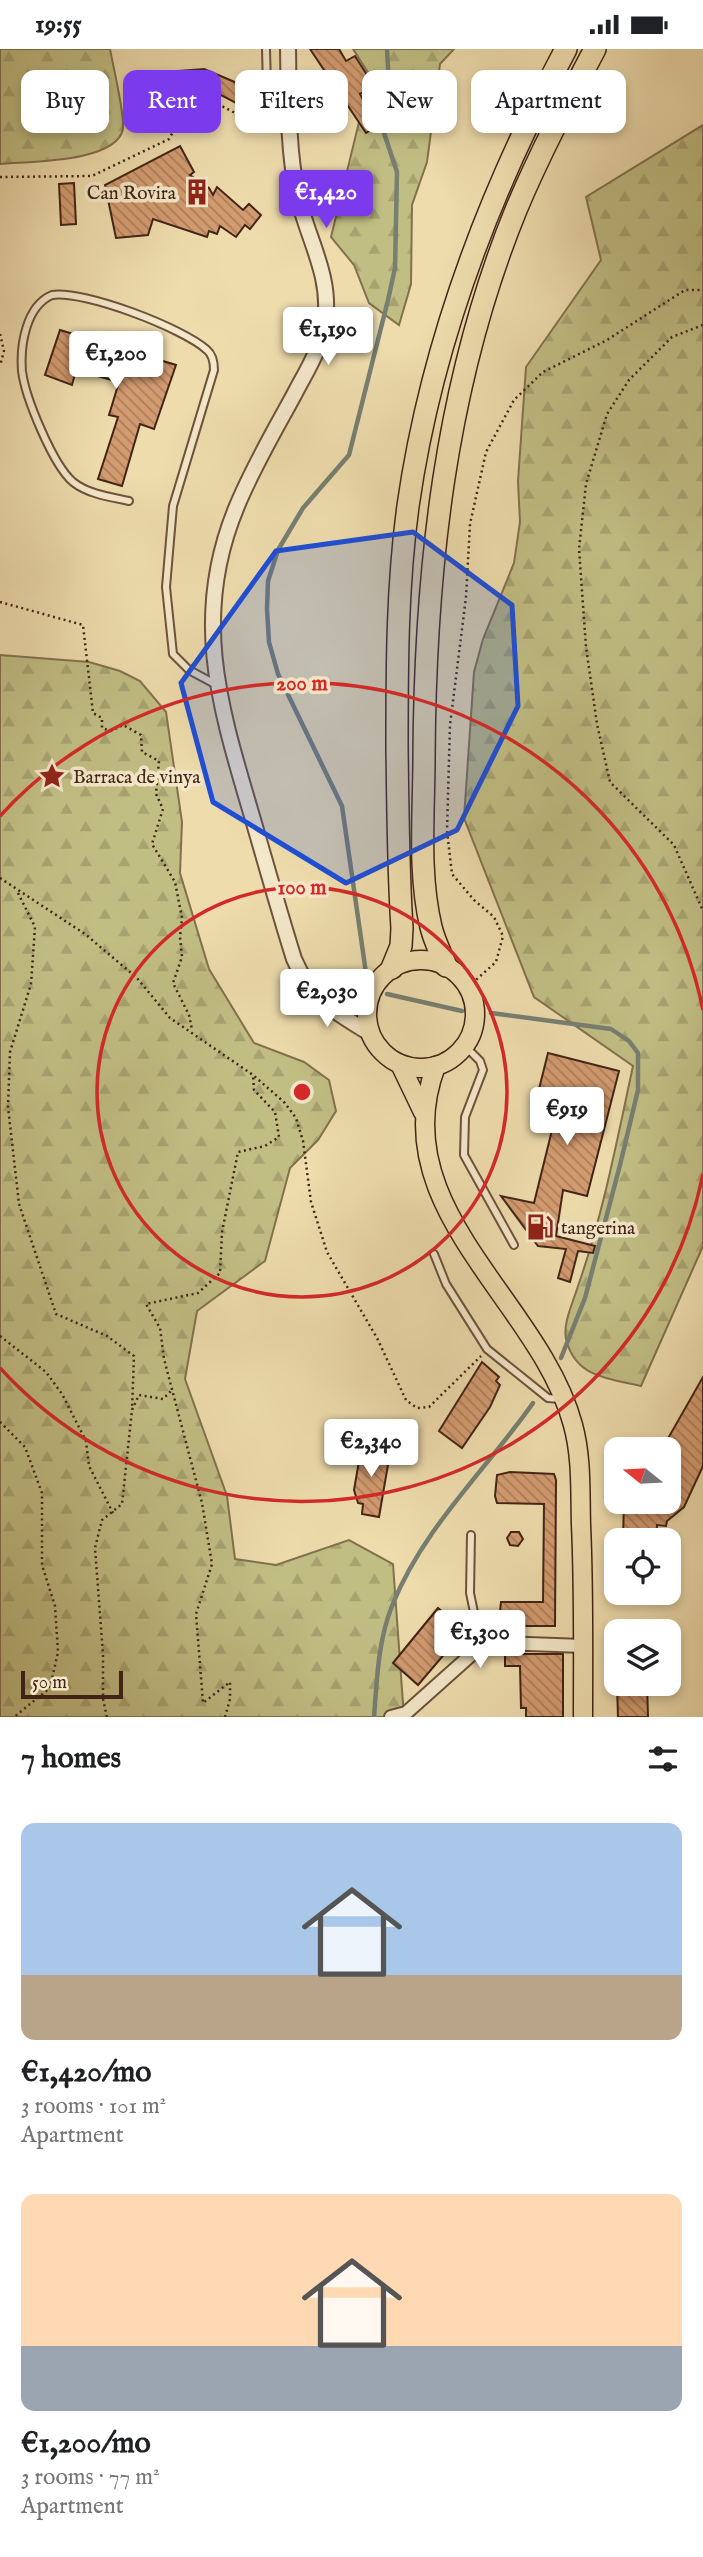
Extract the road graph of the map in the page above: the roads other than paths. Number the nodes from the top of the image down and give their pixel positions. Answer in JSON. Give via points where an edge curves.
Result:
{"nodes":[{"id":1,"x":266,"y":49,"type":"edge"},
{"id":2,"x":288,"y":49,"type":"edge"},
{"id":3,"x":566,"y":49,"type":"edge"},
{"id":4,"x":595,"y":49,"type":"edge"},
{"id":5,"x":267,"y":70,"type":"edge"},
{"id":6,"x":129,"y":501,"type":"dead end"},
{"id":7,"x":215,"y":684,"type":"junction"},
{"id":8,"x":446,"y":966,"type":"junction"},
{"id":9,"x":392,"y":968,"type":"junction"},
{"id":10,"x":372,"y":991,"type":"junction"},
{"id":11,"x":313,"y":992,"type":"junction"},
{"id":12,"x":371,"y":1034,"type":"junction"},
{"id":13,"x":465,"y":1047,"type":"junction"},
{"id":14,"x":400,"y":1064,"type":"junction"},
{"id":15,"x":436,"y":1066,"type":"junction"},
{"id":16,"x":423,"y":1112,"type":"junction"},
{"id":17,"x":514,"y":1245,"type":"dead end"},
{"id":18,"x":434,"y":1254,"type":"dead end"},
{"id":19,"x":565,"y":1399,"type":"junction"},
{"id":20,"x":471,"y":1535,"type":"dead end"},
{"id":21,"x":481,"y":1646,"type":"junction"},
{"id":22,"x":583,"y":1646,"type":"junction"},
{"id":23,"x":391,"y":1717,"type":"edge"},
{"id":24,"x":583,"y":1717,"type":"edge"}],
"edges":[{"from":1,"to":5,"type":"lane"},
{"from":2,"to":7,"type":"street","via":[[293,171],[324,283],[326,319],[313,359],[236,507],[220,553],[211,608]]},
{"from":3,"to":9,"type":"highway","via":[[524,127],[481,227],[431,391],[408,506],[396,634],[402,928]]},
{"from":4,"to":8,"type":"highway","via":[[548,137],[487,293],[460,389],[437,516],[424,652],[424,854],[431,929]]},
{"from":6,"to":7,"type":"lane","via":[[88,491],[74,482],[60,466],[30,399],[22,371],[27,325],[35,309],[52,295],[84,296],[119,306],[200,345],[212,356],[214,370],[173,506],[166,587],[173,654],[189,670]]},
{"from":7,"to":11,"type":"street","via":[[288,939]]},
{"from":8,"to":9,"type":"main road","via":[[419,960]]},
{"from":8,"to":13,"type":"main road","via":[[468,987],[475,1017]]},
{"from":9,"to":10,"type":"main road"},
{"from":10,"to":11,"type":"street","via":[[345,1003]]},
{"from":10,"to":12,"type":"main road","via":[[368,1011]]},
{"from":11,"to":12,"type":"street","via":[[322,1004]]},
{"from":12,"to":14,"type":"main road"},
{"from":13,"to":15,"type":"main road"},
{"from":13,"to":17,"type":"lane","via":[[483,1070],[465,1117],[464,1155]]},
{"from":14,"to":15,"type":"main road"},
{"from":14,"to":16,"type":"main road"},
{"from":15,"to":16,"type":"main road"},
{"from":16,"to":19,"type":"main road","via":[[432,1170],[452,1219],[545,1360]]},
{"from":18,"to":19,"type":"lane","via":[[446,1284],[487,1349],[548,1398]]},
{"from":19,"to":22,"type":"main road","via":[[579,1453]]},
{"from":20,"to":21,"type":"lane","via":[[470,1593]]},
{"from":21,"to":22,"type":"street"},
{"from":21,"to":23,"type":"street","via":[[406,1713]]},
{"from":22,"to":24,"type":"main road"}]}
